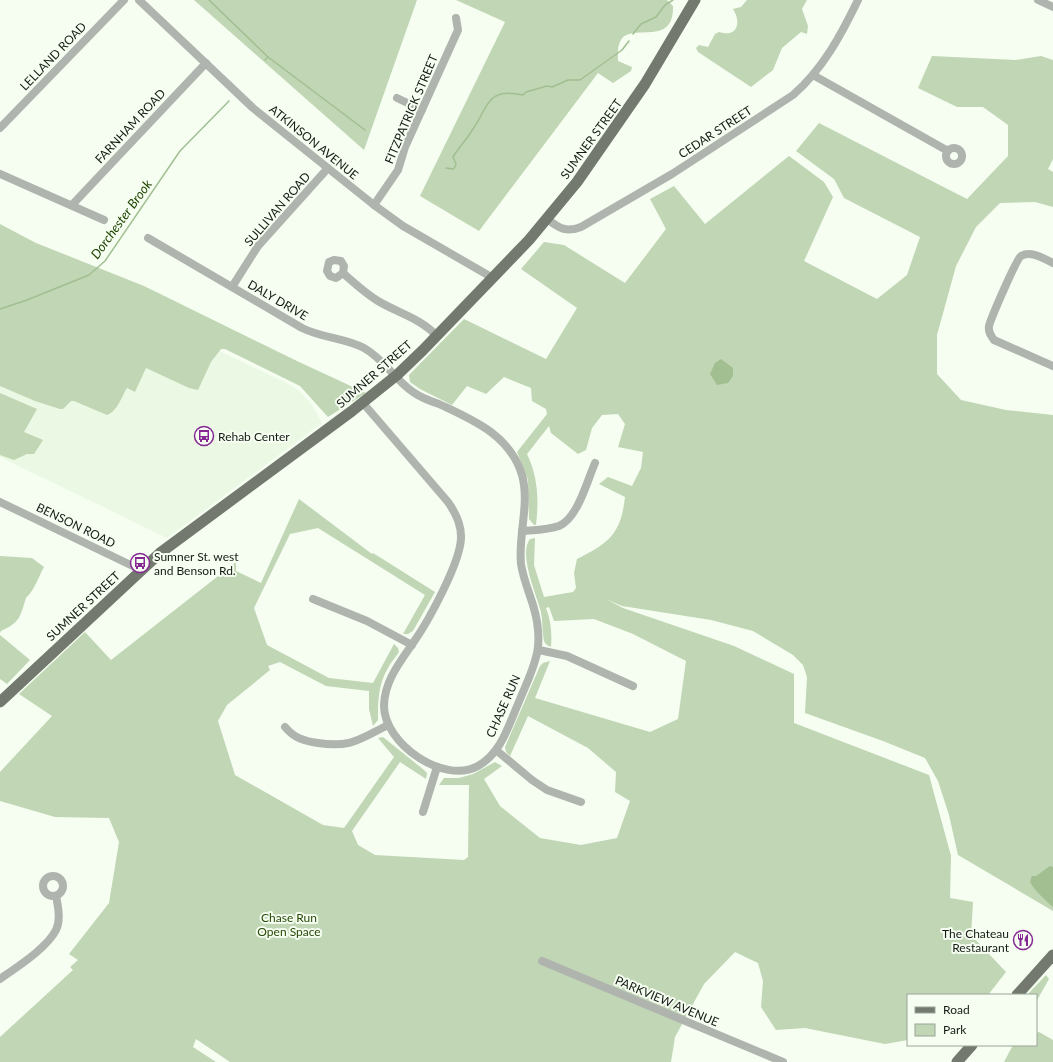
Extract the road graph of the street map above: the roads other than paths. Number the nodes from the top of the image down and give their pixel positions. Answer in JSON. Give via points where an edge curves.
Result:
{"nodes":[{"id":1,"x":124,"y":0,"type":"edge"},
{"id":2,"x":139,"y":0,"type":"edge"},
{"id":3,"x":695,"y":0,"type":"edge"},
{"id":4,"x":858,"y":0,"type":"edge"},
{"id":5,"x":1038,"y":0,"type":"edge"},
{"id":6,"x":1053,"y":7,"type":"edge"},
{"id":7,"x":456,"y":18,"type":"dead end"},
{"id":8,"x":206,"y":63,"type":"junction"},
{"id":9,"x":813,"y":75,"type":"junction"},
{"id":10,"x":397,"y":98,"type":"dead end"},
{"id":11,"x":422,"y":110,"type":"junction"},
{"id":12,"x":0,"y":128,"type":"edge"},
{"id":13,"x":948,"y":151,"type":"dead end"},
{"id":14,"x":328,"y":168,"type":"junction"},
{"id":15,"x":0,"y":174,"type":"edge"},
{"id":16,"x":374,"y":204,"type":"junction"},
{"id":17,"x":72,"y":205,"type":"junction"},
{"id":18,"x":547,"y":219,"type":"junction"},
{"id":19,"x":104,"y":220,"type":"dead end"},
{"id":20,"x":148,"y":238,"type":"dead end"},
{"id":21,"x":1053,"y":263,"type":"edge"},
{"id":22,"x":343,"y":273,"type":"dead end"},
{"id":23,"x":493,"y":278,"type":"junction"},
{"id":24,"x":232,"y":287,"type":"junction"},
{"id":25,"x":437,"y":336,"type":"junction"},
{"id":26,"x":1053,"y":366,"type":"edge"},
{"id":27,"x":397,"y":375,"type":"junction"},
{"id":28,"x":363,"y":403,"type":"junction"},
{"id":29,"x":595,"y":463,"type":"dead end"},
{"id":30,"x":0,"y":502,"type":"edge"},
{"id":31,"x":522,"y":531,"type":"junction"},
{"id":32,"x":141,"y":570,"type":"junction"},
{"id":33,"x":313,"y":599,"type":"dead end"},
{"id":34,"x":412,"y":645,"type":"junction"},
{"id":35,"x":539,"y":650,"type":"junction"},
{"id":36,"x":633,"y":686,"type":"dead end"},
{"id":37,"x":0,"y":702,"type":"edge"},
{"id":38,"x":388,"y":725,"type":"junction"},
{"id":39,"x":285,"y":728,"type":"dead end"},
{"id":40,"x":496,"y":750,"type":"junction"},
{"id":41,"x":437,"y":767,"type":"junction"},
{"id":42,"x":581,"y":802,"type":"dead end"},
{"id":43,"x":423,"y":812,"type":"dead end"},
{"id":44,"x":56,"y":896,"type":"dead end"},
{"id":45,"x":1053,"y":955,"type":"edge"},
{"id":46,"x":542,"y":961,"type":"dead end"},
{"id":47,"x":0,"y":979,"type":"edge"},
{"id":48,"x":1018,"y":994,"type":"edge"},
{"id":49,"x":971,"y":1046,"type":"edge"},
{"id":50,"x":783,"y":1062,"type":"edge"},
{"id":51,"x":957,"y":1062,"type":"edge"}],
"edges":[{"from":1,"to":12,"type":"street","name":"LELLAND ROAD"},
{"from":2,"to":8,"type":"street","name":"ATKINSON AVENUE"},
{"from":3,"to":18,"type":"main road","name":"SUMNER STREET","via":[[632,104],[589,166]]},
{"from":4,"to":9,"type":"street","name":"CEDAR STREET","via":[[830,54]]},
{"from":5,"to":6,"type":"street"},
{"from":7,"to":11,"type":"street","name":"FITZPATRICK STREET","via":[[458,30]]},
{"from":8,"to":14,"type":"street","name":"ATKINSON AVENUE","via":[[253,108]]},
{"from":8,"to":17,"type":"street","name":"FARNHAM ROAD"},
{"from":9,"to":13,"type":"street"},
{"from":9,"to":18,"type":"street","name":"CEDAR STREET","via":[[793,95],[703,154],[581,227],[563,230]]},
{"from":10,"to":11,"type":"street"},
{"from":11,"to":16,"type":"street","name":"FITZPATRICK STREET","via":[[405,147],[398,170]]},
{"from":14,"to":16,"type":"street","name":"ATKINSON AVENUE"},
{"from":14,"to":24,"type":"street","name":"SULLIVAN ROAD","via":[[258,246]]},
{"from":15,"to":17,"type":"street"},
{"from":16,"to":23,"type":"street","name":"ATKINSON AVENUE","via":[[403,226]]},
{"from":17,"to":19,"type":"street"},
{"from":18,"to":23,"type":"main road","name":"SUMNER STREET"},
{"from":20,"to":24,"type":"street","name":"DALY DRIVE"},
{"from":21,"to":26,"type":"street","via":[[1035,255],[1021,256],[1017,260],[989,330],[994,340]]},
{"from":22,"to":25,"type":"street","via":[[376,300],[422,323]]},
{"from":23,"to":25,"type":"main road","name":"SUMNER STREET"},
{"from":24,"to":27,"type":"street","name":"DALY DRIVE","via":[[307,331],[365,348]]},
{"from":25,"to":27,"type":"main road","name":"SUMNER STREET"},
{"from":27,"to":28,"type":"main road","name":"SUMNER STREET"},
{"from":27,"to":31,"type":"street","name":"CHASE RUN","via":[[414,393],[483,426],[505,445],[517,463],[523,479]]},
{"from":28,"to":32,"type":"main road","name":"SUMNER STREET","via":[[181,536]]},
{"from":28,"to":34,"type":"street","name":"CHASE RUN","via":[[448,502],[460,525],[461,543],[457,556],[440,597]]},
{"from":29,"to":31,"type":"street","via":[[572,515],[566,522],[558,526]]},
{"from":30,"to":32,"type":"street","name":"BENSON ROAD"},
{"from":31,"to":35,"type":"street","name":"CHASE RUN","via":[[521,567],[537,623]]},
{"from":32,"to":37,"type":"main road","name":"SUMNER STREET"},
{"from":33,"to":34,"type":"street","via":[[367,621]]},
{"from":34,"to":38,"type":"street","name":"CHASE RUN","via":[[392,674],[386,691],[384,706]]},
{"from":35,"to":36,"type":"street","via":[[567,656]]},
{"from":35,"to":40,"type":"street","name":"CHASE RUN","via":[[502,742]]},
{"from":38,"to":39,"type":"street","via":[[353,742],[338,746],[301,740]]},
{"from":38,"to":41,"type":"street","name":"CHASE RUN","via":[[406,747]]},
{"from":40,"to":41,"type":"street","name":"CHASE RUN","via":[[484,762],[468,769],[450,770]]},
{"from":40,"to":42,"type":"street","via":[[547,790]]},
{"from":41,"to":43,"type":"street"},
{"from":44,"to":47,"type":"street","via":[[59,910],[57,928],[51,937]]},
{"from":45,"to":48,"type":"main road"},
{"from":46,"to":50,"type":"street","name":"PARKVIEW AVENUE"},
{"from":49,"to":51,"type":"main road"}]}
